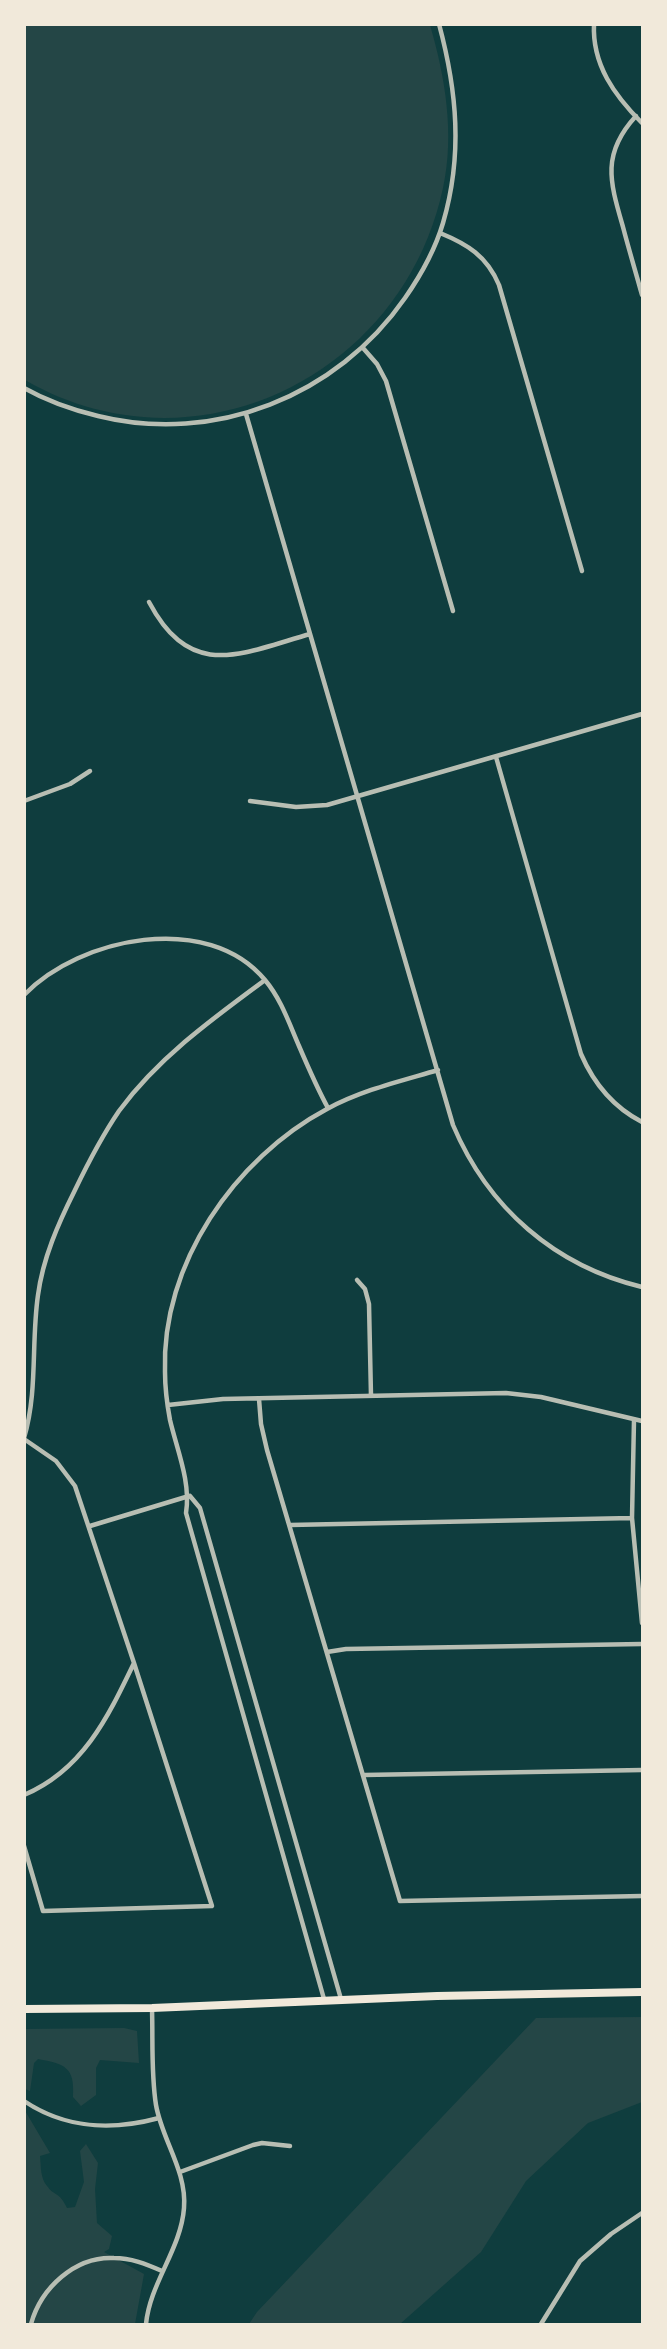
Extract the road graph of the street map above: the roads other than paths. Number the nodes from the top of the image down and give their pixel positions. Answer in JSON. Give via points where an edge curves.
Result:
{"nodes":[{"id":1,"x":439,"y":24,"type":"edge"},
{"id":2,"x":594,"y":24,"type":"edge"},
{"id":3,"x":636,"y":116,"type":"junction"},
{"id":4,"x":642,"y":123,"type":"edge"},
{"id":5,"x":440,"y":233,"type":"junction"},
{"id":6,"x":642,"y":295,"type":"edge"},
{"id":7,"x":363,"y":348,"type":"junction"},
{"id":8,"x":24,"y":388,"type":"edge"},
{"id":9,"x":246,"y":414,"type":"junction"},
{"id":10,"x":582,"y":571,"type":"dead end"},
{"id":11,"x":149,"y":602,"type":"dead end"},
{"id":12,"x":453,"y":611,"type":"dead end"},
{"id":13,"x":310,"y":634,"type":"junction"},
{"id":14,"x":642,"y":714,"type":"edge"},
{"id":15,"x":496,"y":757,"type":"junction"},
{"id":16,"x":90,"y":771,"type":"dead end"},
{"id":17,"x":357,"y":797,"type":"junction"},
{"id":18,"x":24,"y":801,"type":"edge"},
{"id":19,"x":250,"y":801,"type":"dead end"},
{"id":20,"x":265,"y":980,"type":"junction"},
{"id":21,"x":24,"y":995,"type":"edge"},
{"id":22,"x":438,"y":1070,"type":"junction"},
{"id":23,"x":328,"y":1108,"type":"junction"},
{"id":24,"x":642,"y":1122,"type":"edge"},
{"id":25,"x":357,"y":1280,"type":"dead end"},
{"id":26,"x":642,"y":1287,"type":"edge"},
{"id":27,"x":371,"y":1396,"type":"junction"},
{"id":28,"x":259,"y":1399,"type":"junction"},
{"id":29,"x":167,"y":1405,"type":"junction"},
{"id":30,"x":634,"y":1420,"type":"junction"},
{"id":31,"x":642,"y":1421,"type":"edge"},
{"id":32,"x":24,"y":1438,"type":"edge"},
{"id":33,"x":189,"y":1496,"type":"junction"},
{"id":34,"x":632,"y":1518,"type":"junction"},
{"id":35,"x":90,"y":1525,"type":"junction"},
{"id":36,"x":289,"y":1525,"type":"junction"},
{"id":37,"x":642,"y":1623,"type":"edge"},
{"id":38,"x":642,"y":1644,"type":"edge"},
{"id":39,"x":327,"y":1652,"type":"junction"},
{"id":40,"x":134,"y":1663,"type":"junction"},
{"id":41,"x":642,"y":1770,"type":"edge"},
{"id":42,"x":364,"y":1776,"type":"junction"},
{"id":43,"x":24,"y":1795,"type":"edge"},
{"id":44,"x":24,"y":1846,"type":"edge"},
{"id":45,"x":642,"y":1896,"type":"edge"},
{"id":46,"x":642,"y":1992,"type":"edge"},
{"id":47,"x":324,"y":2000,"type":"junction"},
{"id":48,"x":341,"y":2000,"type":"junction"},
{"id":49,"x":152,"y":2008,"type":"junction"},
{"id":50,"x":24,"y":2010,"type":"edge"},
{"id":51,"x":24,"y":2101,"type":"edge"},
{"id":52,"x":159,"y":2118,"type":"junction"},
{"id":53,"x":290,"y":2146,"type":"dead end"},
{"id":54,"x":180,"y":2172,"type":"junction"},
{"id":55,"x":642,"y":2213,"type":"edge"},
{"id":56,"x":162,"y":2271,"type":"junction"},
{"id":57,"x":31,"y":2325,"type":"edge"},
{"id":58,"x":146,"y":2325,"type":"edge"},
{"id":59,"x":541,"y":2325,"type":"edge"}],
"edges":[{"from":1,"to":5,"type":"street","via":[[457,131],[451,190]]},
{"from":2,"to":3,"type":"street","via":[[596,52],[605,75]]},
{"from":3,"to":4,"type":"street"},
{"from":3,"to":6,"type":"street","via":[[618,138],[610,172]]},
{"from":5,"to":7,"type":"street","via":[[411,290]]},
{"from":5,"to":10,"type":"street","via":[[471,248],[496,277]]},
{"from":7,"to":9,"type":"street","via":[[309,387]]},
{"from":7,"to":12,"type":"street","via":[[386,381]]},
{"from":8,"to":9,"type":"street","via":[[81,412],[117,421],[201,423]]},
{"from":9,"to":13,"type":"street"},
{"from":11,"to":13,"type":"street","via":[[170,635],[204,653],[233,656]]},
{"from":13,"to":17,"type":"street"},
{"from":14,"to":15,"type":"street"},
{"from":15,"to":17,"type":"street"},
{"from":15,"to":24,"type":"street","via":[[581,1054],[605,1094]]},
{"from":16,"to":18,"type":"street","via":[[71,784]]},
{"from":17,"to":19,"type":"street","via":[[304,807]]},
{"from":17,"to":22,"type":"street"},
{"from":20,"to":21,"type":"street","via":[[243,959],[220,948],[148,939],[86,954]]},
{"from":20,"to":23,"type":"street"},
{"from":20,"to":32,"type":"street","via":[[152,1072],[120,1110],[89,1161],[56,1228],[43,1269],[32,1401]]},
{"from":22,"to":23,"type":"street"},
{"from":22,"to":26,"type":"street","via":[[460,1141],[506,1211],[564,1257]]},
{"from":23,"to":29,"type":"street","via":[[255,1163],[204,1228],[170,1318],[165,1357]]},
{"from":25,"to":27,"type":"street","via":[[369,1304]]},
{"from":27,"to":28,"type":"street"},
{"from":27,"to":30,"type":"street","via":[[530,1395]]},
{"from":28,"to":29,"type":"street"},
{"from":28,"to":36,"type":"street","via":[[263,1434]]},
{"from":29,"to":33,"type":"street"},
{"from":30,"to":31,"type":"street"},
{"from":30,"to":34,"type":"street"},
{"from":32,"to":35,"type":"street","via":[[66,1473]]},
{"from":33,"to":35,"type":"street"},
{"from":33,"to":47,"type":"street","via":[[186,1513]]},
{"from":33,"to":48,"type":"street","via":[[200,1508]]},
{"from":34,"to":36,"type":"street"},
{"from":34,"to":37,"type":"street"},
{"from":35,"to":40,"type":"street"},
{"from":36,"to":39,"type":"street"},
{"from":38,"to":39,"type":"street"},
{"from":39,"to":42,"type":"street"},
{"from":40,"to":43,"type":"street","via":[[84,1752],[57,1777]]},
{"from":40,"to":44,"type":"street","via":[[212,1906],[43,1911]]},
{"from":41,"to":42,"type":"street"},
{"from":42,"to":45,"type":"street","via":[[400,1901]]},
{"from":46,"to":48,"type":"main road"},
{"from":47,"to":48,"type":"main road"},
{"from":47,"to":49,"type":"main road"},
{"from":49,"to":50,"type":"main road"},
{"from":49,"to":52,"type":"street"},
{"from":51,"to":52,"type":"street","via":[[61,2120],[86,2125],[124,2126]]},
{"from":52,"to":54,"type":"street"},
{"from":53,"to":54,"type":"street","via":[[253,2145]]},
{"from":54,"to":56,"type":"street","via":[[184,2207]]},
{"from":55,"to":59,"type":"street","via":[[580,2261]]},
{"from":56,"to":57,"type":"street","via":[[134,2260],[112,2258],[78,2266],[45,2294]]},
{"from":56,"to":58,"type":"street"}]}
